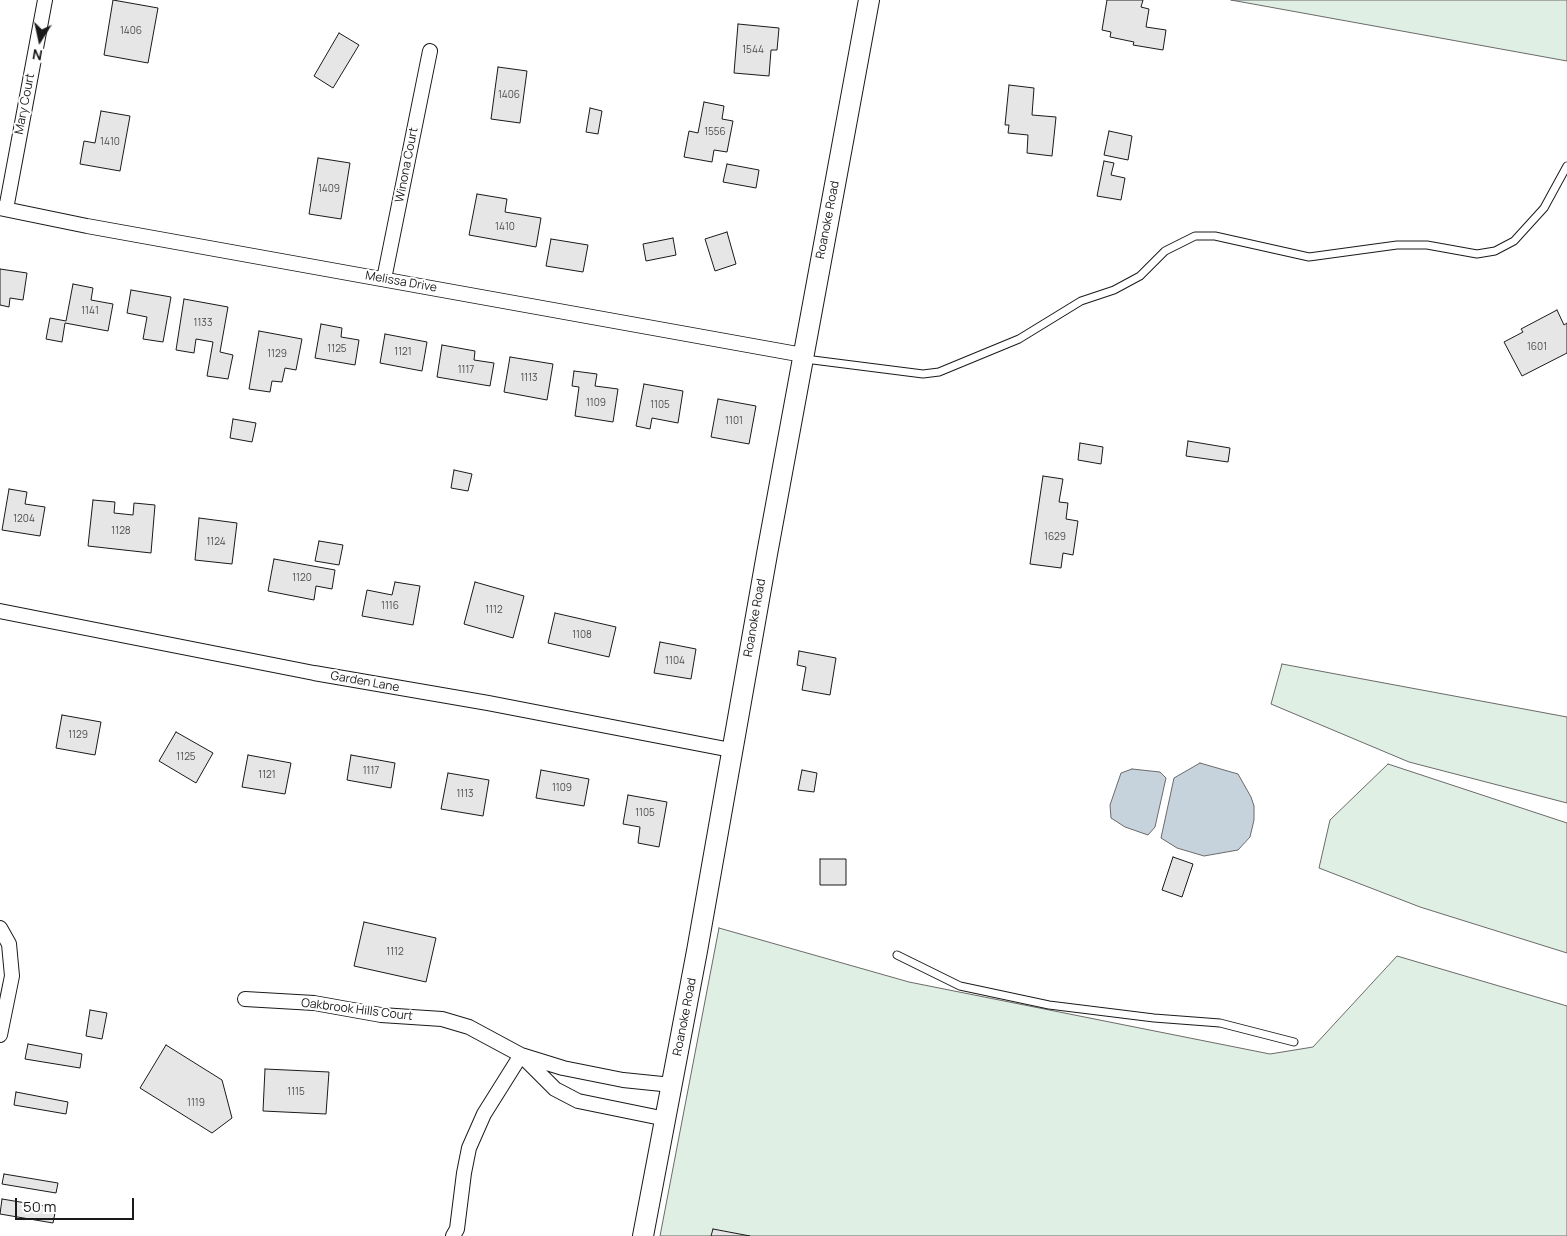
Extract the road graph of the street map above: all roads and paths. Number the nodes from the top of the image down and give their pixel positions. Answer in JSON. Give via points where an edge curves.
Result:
{"nodes":[{"id":1,"x":45,"y":0,"type":"edge"},
{"id":2,"x":869,"y":0,"type":"edge"},
{"id":3,"x":430,"y":52,"type":"dead end"},
{"id":4,"x":1567,"y":166,"type":"edge"},
{"id":5,"x":3,"y":208,"type":"edge"},
{"id":6,"x":384,"y":279,"type":"junction"},
{"id":7,"x":803,"y":357,"type":"junction"},
{"id":8,"x":0,"y":611,"type":"edge"},
{"id":9,"x":731,"y":750,"type":"junction"},
{"id":10,"x":0,"y":928,"type":"edge"},
{"id":11,"x":897,"y":955,"type":"dead end"},
{"id":12,"x":245,"y":999,"type":"dead end"},
{"id":13,"x":0,"y":1035,"type":"edge"},
{"id":14,"x":1294,"y":1042,"type":"dead end"},
{"id":15,"x":521,"y":1055,"type":"junction"},
{"id":16,"x":672,"y":1085,"type":"junction"},
{"id":17,"x":666,"y":1119,"type":"junction"},
{"id":18,"x":453,"y":1236,"type":"edge"},
{"id":19,"x":643,"y":1236,"type":"edge"}],
"edges":[{"from":1,"to":5,"type":"street","name":"Mary Court"},
{"from":2,"to":7,"type":"street","name":"Roanoke Road"},
{"from":3,"to":6,"type":"street","name":"Winona Court"},
{"from":4,"to":7,"type":"lane","via":[[1544,208],[1514,241],[1495,251],[1477,254],[1427,245],[1397,245],[1308,257],[1215,236],[1195,236],[1165,251],[1140,276],[1114,290],[1081,301],[1019,339],[939,372],[924,374]]},
{"from":5,"to":6,"type":"street","name":"Melissa Drive"},
{"from":6,"to":7,"type":"street","name":"Melissa Drive"},
{"from":7,"to":9,"type":"street","name":"Roanoke Road"},
{"from":8,"to":9,"type":"street","name":"Garden Lane"},
{"from":9,"to":16,"type":"street","name":"Roanoke Road"},
{"from":10,"to":13,"type":"street","via":[[9,944],[12,976]]},
{"from":11,"to":14,"type":"lane","via":[[960,986],[1049,1005],[1220,1023]]},
{"from":12,"to":15,"type":"street","name":"Oakbrook Hills Court","via":[[314,1003],[381,1015],[442,1019],[469,1027]]},
{"from":15,"to":16,"type":"street","name":"Oakbrook Hills Court","via":[[563,1068],[623,1080]]},
{"from":15,"to":17,"type":"street","name":"Oakbrook Hills Court","via":[[555,1088],[578,1101]]},
{"from":15,"to":18,"type":"street","via":[[484,1114],[470,1148],[457,1229]]},
{"from":16,"to":17,"type":"street","name":"Roanoke Road"},
{"from":17,"to":19,"type":"street","name":"Roanoke Road"}]}
